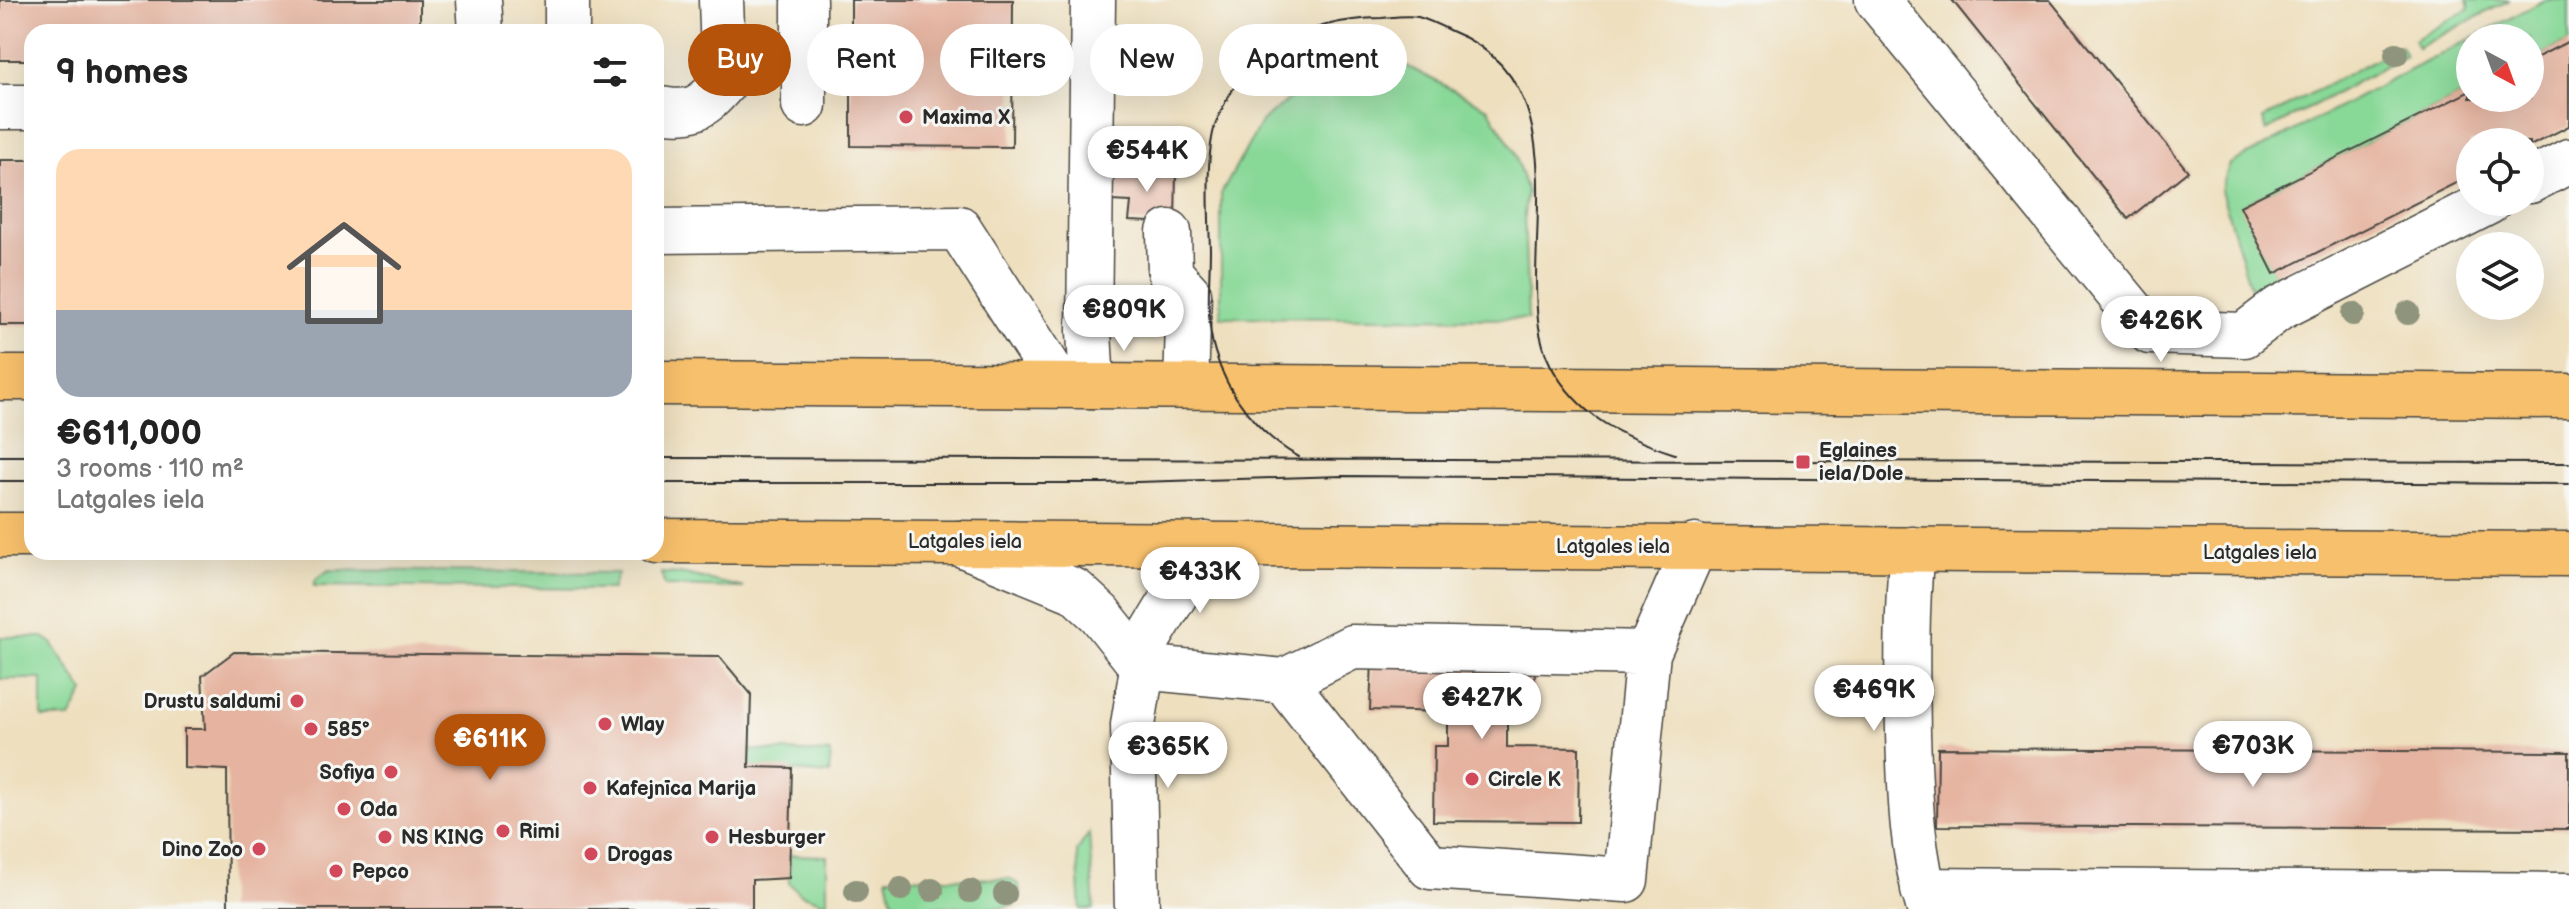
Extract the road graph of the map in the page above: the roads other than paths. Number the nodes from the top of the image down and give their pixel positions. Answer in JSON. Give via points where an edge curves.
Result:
{"nodes":[{"id":1,"x":479,"y":0,"type":"edge"},
{"id":2,"x":567,"y":0,"type":"edge"},
{"id":3,"x":721,"y":0,"type":"edge"},
{"id":4,"x":804,"y":0,"type":"edge"},
{"id":5,"x":1093,"y":0,"type":"edge"},
{"id":6,"x":1877,"y":0,"type":"edge"},
{"id":7,"x":480,"y":24,"type":"edge"},
{"id":8,"x":567,"y":24,"type":"edge"},
{"id":9,"x":804,"y":105,"type":"dead end"},
{"id":10,"x":0,"y":107,"type":"edge"},
{"id":11,"x":24,"y":107,"type":"edge"},
{"id":12,"x":664,"y":110,"type":"edge"},
{"id":13,"x":2569,"y":161,"type":"edge"},
{"id":14,"x":2544,"y":174,"type":"edge"},
{"id":15,"x":2461,"y":216,"type":"edge"},
{"id":16,"x":664,"y":231,"type":"edge"},
{"id":17,"x":1169,"y":232,"type":"dead end"},
{"id":18,"x":2196,"y":335,"type":"junction"},
{"id":19,"x":0,"y":378,"type":"edge"},
{"id":20,"x":24,"y":378,"type":"edge"},
{"id":21,"x":664,"y":383,"type":"edge"},
{"id":22,"x":1076,"y":385,"type":"junction"},
{"id":23,"x":1186,"y":386,"type":"junction"},
{"id":24,"x":2192,"y":393,"type":"junction"},
{"id":25,"x":2569,"y":396,"type":"edge"},
{"id":26,"x":0,"y":535,"type":"edge"},
{"id":27,"x":24,"y":535,"type":"edge"},
{"id":28,"x":664,"y":541,"type":"edge"},
{"id":29,"x":952,"y":541,"type":"junction"},
{"id":30,"x":1206,"y":544,"type":"junction"},
{"id":31,"x":1695,"y":546,"type":"junction"},
{"id":32,"x":1912,"y":549,"type":"junction"},
{"id":33,"x":2569,"y":554,"type":"edge"},
{"id":34,"x":1648,"y":653,"type":"junction"},
{"id":35,"x":1142,"y":667,"type":"junction"},
{"id":36,"x":1284,"y":681,"type":"junction"},
{"id":37,"x":2569,"y":895,"type":"edge"},
{"id":38,"x":1926,"y":899,"type":"edge"},
{"id":39,"x":1137,"y":909,"type":"edge"}],
"edges":[{"from":1,"to":7,"type":"street"},
{"from":2,"to":8,"type":"street"},
{"from":3,"to":12,"type":"street","via":[[724,83],[707,103],[681,113]]},
{"from":4,"to":9,"type":"street"},
{"from":5,"to":22,"type":"street","via":[[1089,322]]},
{"from":6,"to":18,"type":"street","via":[[2127,308],[2150,332]]},
{"from":10,"to":11,"type":"street"},
{"from":13,"to":14,"type":"street"},
{"from":15,"to":18,"type":"street","via":[[2278,309],[2244,335]]},
{"from":16,"to":22,"type":"street","via":[[959,228]]},
{"from":17,"to":23,"type":"street","via":[[1170,273],[1189,294]]},
{"from":18,"to":24,"type":"street"},
{"from":19,"to":20,"type":"highway"},
{"from":21,"to":22,"type":"highway"},
{"from":22,"to":23,"type":"highway"},
{"from":23,"to":24,"type":"highway"},
{"from":24,"to":25,"type":"highway"},
{"from":26,"to":27,"type":"highway"},
{"from":28,"to":29,"type":"highway","name":"Latgales iela"},
{"from":29,"to":30,"type":"highway","name":"Latgales iela"},
{"from":29,"to":35,"type":"street","via":[[1075,591]]},
{"from":30,"to":31,"type":"highway","name":"Latgales iela"},
{"from":30,"to":35,"type":"street","via":[[1161,614],[1146,643]]},
{"from":31,"to":32,"type":"highway","name":"Latgales iela"},
{"from":31,"to":34,"type":"street"},
{"from":32,"to":33,"type":"highway","name":"Latgales iela"},
{"from":32,"to":38,"type":"street","via":[[1906,637],[1911,819]]},
{"from":34,"to":36,"type":"street","via":[[1352,647]]},
{"from":34,"to":36,"type":"street","via":[[1626,880],[1430,867]]},
{"from":35,"to":36,"type":"street"},
{"from":35,"to":39,"type":"street","via":[[1133,725]]},
{"from":37,"to":38,"type":"street"}]}
